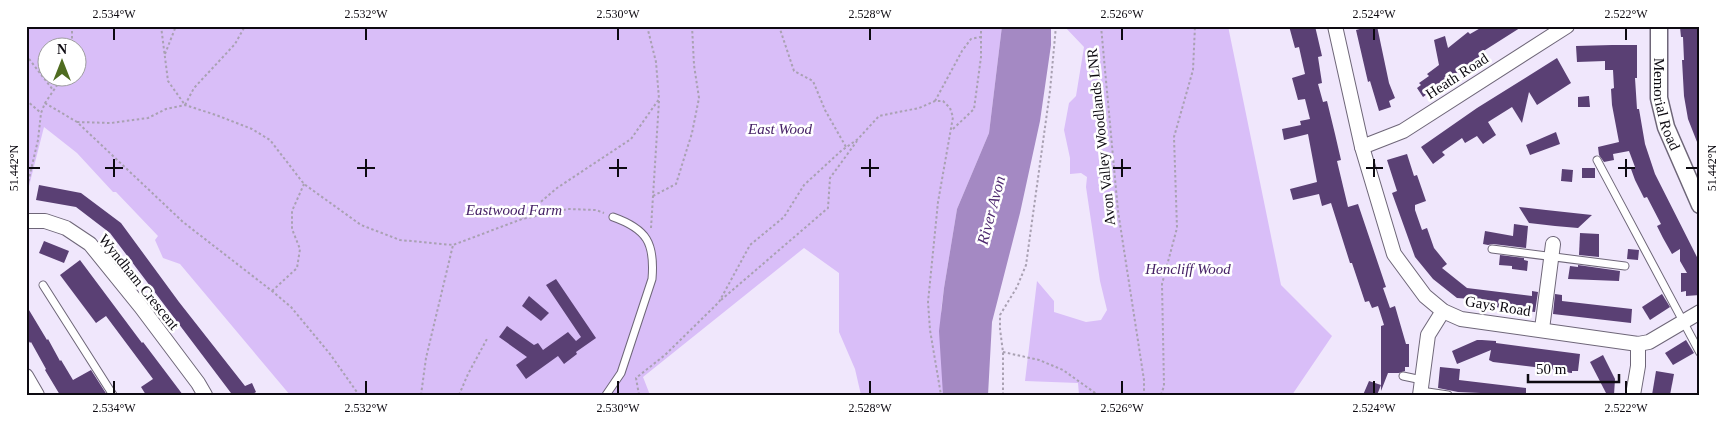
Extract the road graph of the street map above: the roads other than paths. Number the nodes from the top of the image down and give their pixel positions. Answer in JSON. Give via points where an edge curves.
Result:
{"nodes":[{"id":1,"x":1335,"y":26,"type":"edge"},
{"id":2,"x":1567,"y":26,"type":"edge"},
{"id":3,"x":1658,"y":26,"type":"edge"},
{"id":4,"x":1362,"y":147,"type":"junction"},
{"id":5,"x":1597,"y":160,"type":"dead end"},
{"id":6,"x":1700,"y":205,"type":"edge"},
{"id":7,"x":613,"y":217,"type":"road end"},
{"id":8,"x":26,"y":221,"type":"edge"},
{"id":9,"x":1492,"y":249,"type":"dead end"},
{"id":10,"x":1552,"y":251,"type":"junction"},
{"id":11,"x":1625,"y":266,"type":"dead end"},
{"id":12,"x":43,"y":285,"type":"dead end"},
{"id":13,"x":1443,"y":311,"type":"junction"},
{"id":14,"x":1700,"y":312,"type":"edge"},
{"id":15,"x":1682,"y":322,"type":"junction"},
{"id":16,"x":1542,"y":329,"type":"junction"},
{"id":17,"x":1638,"y":344,"type":"junction"},
{"id":18,"x":1700,"y":353,"type":"edge"},
{"id":19,"x":26,"y":376,"type":"edge"},
{"id":20,"x":1403,"y":376,"type":"dead end"},
{"id":21,"x":1421,"y":389,"type":"edge"},
{"id":22,"x":37,"y":395,"type":"edge"},
{"id":23,"x":113,"y":395,"type":"edge"},
{"id":24,"x":205,"y":395,"type":"edge"},
{"id":25,"x":606,"y":395,"type":"edge"},
{"id":26,"x":1448,"y":395,"type":"edge"},
{"id":27,"x":1633,"y":395,"type":"edge"}],
"edges":[{"from":1,"to":4,"type":"street","name":"Gays Road"},
{"from":2,"to":4,"type":"street","name":"Heath Road","via":[[1403,130]]},
{"from":3,"to":6,"type":"street","name":"Memorial Road","via":[[1659,98],[1666,127]]},
{"from":4,"to":13,"type":"street","name":"Gays Road","via":[[1394,254],[1425,296]]},
{"from":5,"to":15,"type":"lane"},
{"from":7,"to":25,"type":"lane","via":[[641,230],[650,246],[653,262],[652,278],[621,373]]},
{"from":8,"to":24,"type":"street","name":"Wyndham Crescent","via":[[45,221],[66,228],[90,244]]},
{"from":9,"to":10,"type":"lane"},
{"from":10,"to":11,"type":"lane"},
{"from":10,"to":16,"type":"street"},
{"from":12,"to":23,"type":"lane"},
{"from":13,"to":16,"type":"street","name":"Gays Road","via":[[1461,319]]},
{"from":13,"to":21,"type":"street","via":[[1428,335]]},
{"from":14,"to":15,"type":"street"},
{"from":15,"to":17,"type":"street","via":[[1649,342]]},
{"from":15,"to":18,"type":"lane"},
{"from":16,"to":17,"type":"street","name":"Gays Road"},
{"from":17,"to":27,"type":"street"},
{"from":19,"to":22,"type":"street"},
{"from":20,"to":21,"type":"lane"},
{"from":21,"to":26,"type":"lane"}]}
